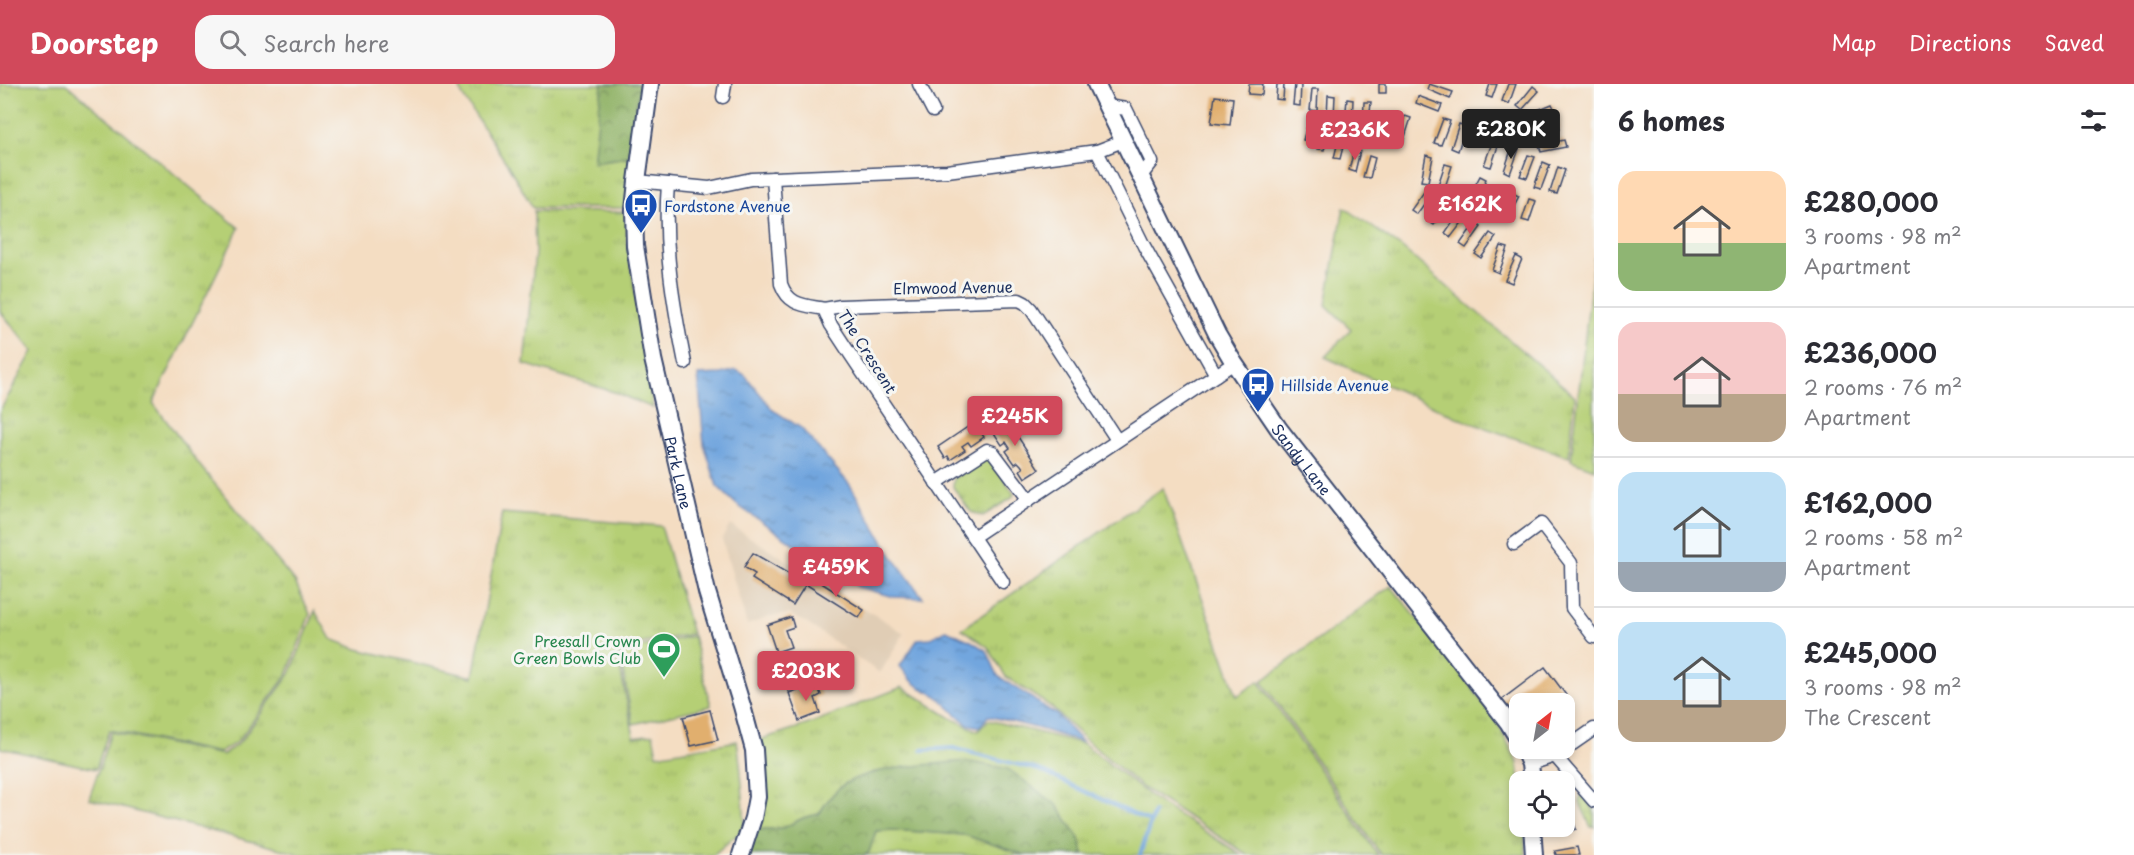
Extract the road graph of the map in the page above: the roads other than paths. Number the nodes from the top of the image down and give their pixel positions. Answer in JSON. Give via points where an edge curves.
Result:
{"nodes":[{"id":1,"x":650,"y":84,"type":"edge"},
{"id":2,"x":725,"y":84,"type":"edge"},
{"id":3,"x":919,"y":84,"type":"edge"},
{"id":4,"x":1096,"y":84,"type":"edge"},
{"id":5,"x":723,"y":97,"type":"dead end"},
{"id":6,"x":1107,"y":106,"type":"junction"},
{"id":7,"x":933,"y":111,"type":"dead end"},
{"id":8,"x":1123,"y":141,"type":"junction"},
{"id":9,"x":1097,"y":151,"type":"junction"},
{"id":10,"x":1140,"y":177,"type":"junction"},
{"id":11,"x":773,"y":178,"type":"junction"},
{"id":12,"x":637,"y":181,"type":"junction"},
{"id":13,"x":668,"y":184,"type":"junction"},
{"id":14,"x":824,"y":309,"type":"junction"},
{"id":15,"x":686,"y":363,"type":"dead end"},
{"id":16,"x":1234,"y":363,"type":"junction"},
{"id":17,"x":1216,"y":375,"type":"junction"},
{"id":18,"x":1117,"y":440,"type":"junction"},
{"id":19,"x":936,"y":483,"type":"junction"},
{"id":20,"x":1029,"y":500,"type":"junction"},
{"id":21,"x":973,"y":537,"type":"junction"},
{"id":22,"x":1515,"y":544,"type":"dead end"},
{"id":23,"x":1003,"y":582,"type":"dead end"},
{"id":24,"x":1594,"y":638,"type":"edge"},
{"id":25,"x":1509,"y":724,"type":"edge"},
{"id":26,"x":1594,"y":729,"type":"edge"},
{"id":27,"x":1575,"y":742,"type":"edge"},
{"id":28,"x":1528,"y":759,"type":"edge"},
{"id":29,"x":1546,"y":759,"type":"edge"},
{"id":30,"x":1558,"y":759,"type":"edge"},
{"id":31,"x":1530,"y":764,"type":"junction"},
{"id":32,"x":1531,"y":771,"type":"edge"},
{"id":33,"x":1594,"y":801,"type":"edge"},
{"id":34,"x":1533,"y":837,"type":"edge"},
{"id":35,"x":741,"y":855,"type":"edge"},
{"id":36,"x":1534,"y":855,"type":"edge"}],
"edges":[{"from":1,"to":12,"type":"main road","name":"Park Lane"},
{"from":2,"to":5,"type":"street"},
{"from":3,"to":7,"type":"street"},
{"from":4,"to":6,"type":"main road","name":"Sandy Lane"},
{"from":6,"to":8,"type":"main road","name":"Sandy Lane"},
{"from":6,"to":10,"type":"street","via":[[1126,109],[1152,162]]},
{"from":8,"to":9,"type":"street"},
{"from":8,"to":10,"type":"main road","name":"Sandy Lane"},
{"from":9,"to":11,"type":"street","via":[[947,171]]},
{"from":9,"to":17,"type":"street","via":[[1144,246]]},
{"from":10,"to":16,"type":"main road","name":"Sandy Lane"},
{"from":11,"to":13,"type":"street","via":[[710,188]]},
{"from":11,"to":14,"type":"street","name":"The Crescent","via":[[784,294],[792,301]]},
{"from":12,"to":13,"type":"street"},
{"from":12,"to":35,"type":"main road","name":"Park Lane","via":[[635,246],[653,358],[707,592],[754,750],[757,797]]},
{"from":13,"to":15,"type":"street","via":[[669,266]]},
{"from":14,"to":18,"type":"street","name":"Elmwood Avenue","via":[[1012,299],[1025,303]]},
{"from":14,"to":19,"type":"street","name":"The Crescent","via":[[837,335]]},
{"from":16,"to":17,"type":"street"},
{"from":16,"to":25,"type":"main road","name":"Sandy Lane","via":[[1279,429]]},
{"from":17,"to":18,"type":"street"},
{"from":18,"to":20,"type":"street"},
{"from":19,"to":20,"type":"street","via":[[987,450],[993,452]]},
{"from":19,"to":21,"type":"street","name":"The Crescent"},
{"from":20,"to":21,"type":"street"},
{"from":21,"to":23,"type":"street","name":"The Crescent"},
{"from":22,"to":24,"type":"street","via":[[1541,524],[1571,562],[1572,608]]},
{"from":26,"to":27,"type":"street"},
{"from":28,"to":31,"type":"main road"},
{"from":29,"to":31,"type":"street"},
{"from":30,"to":33,"type":"street"},
{"from":31,"to":32,"type":"main road"},
{"from":34,"to":36,"type":"main road"}]}
